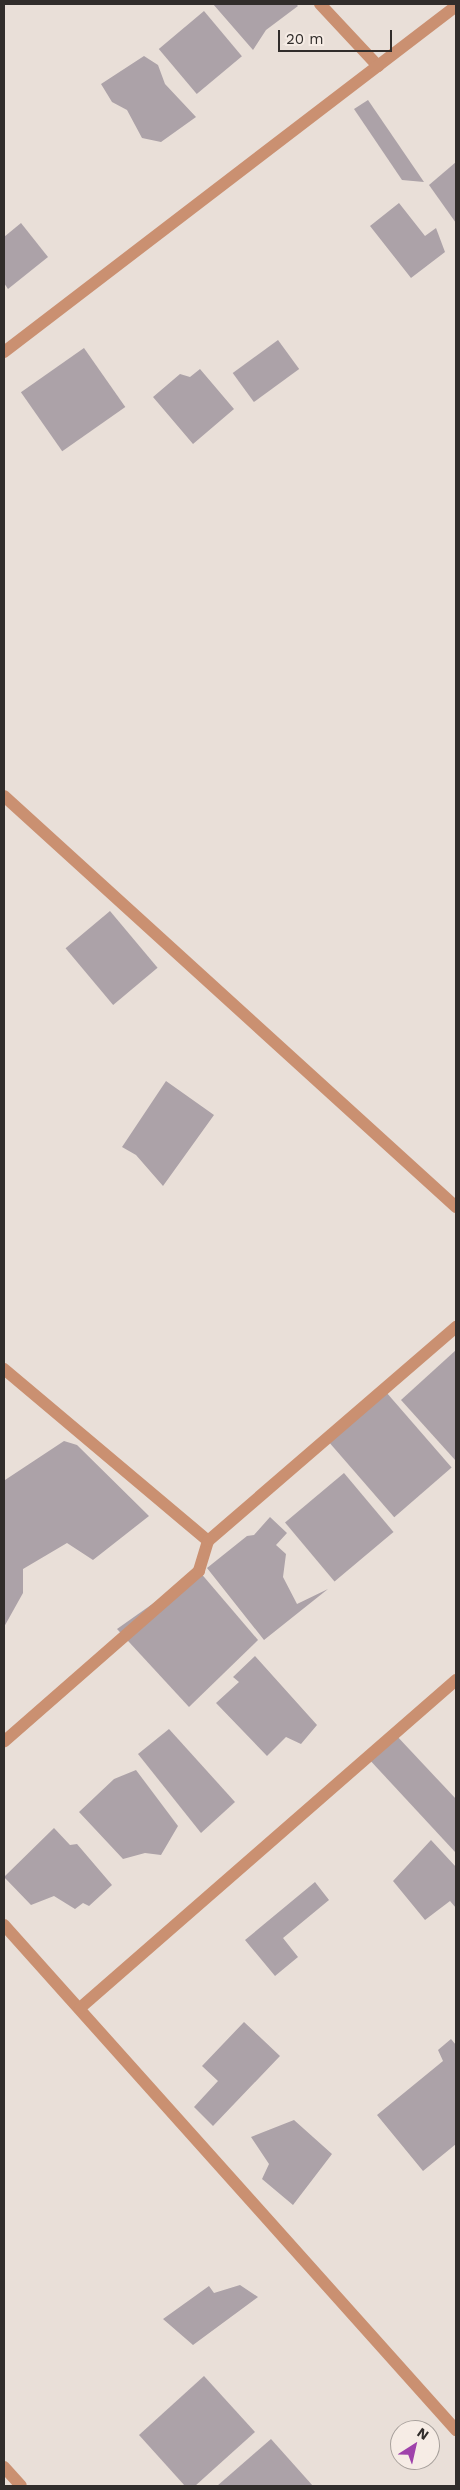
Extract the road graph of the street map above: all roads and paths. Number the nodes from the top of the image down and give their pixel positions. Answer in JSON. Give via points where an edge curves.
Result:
{"nodes":[{"id":1,"x":320,"y":4,"type":"edge"},
{"id":2,"x":456,"y":6,"type":"edge"},
{"id":3,"x":378,"y":66,"type":"junction"},
{"id":4,"x":4,"y":352,"type":"edge"},
{"id":5,"x":4,"y":796,"type":"edge"},
{"id":6,"x":456,"y":1207,"type":"edge"},
{"id":7,"x":456,"y":1327,"type":"edge"},
{"id":8,"x":4,"y":1370,"type":"edge"},
{"id":9,"x":208,"y":1541,"type":"junction"},
{"id":10,"x":456,"y":1680,"type":"edge"},
{"id":11,"x":4,"y":1742,"type":"edge"},
{"id":12,"x":4,"y":1925,"type":"edge"},
{"id":13,"x":80,"y":2008,"type":"junction"},
{"id":14,"x":456,"y":2430,"type":"edge"},
{"id":15,"x":4,"y":2467,"type":"edge"},
{"id":16,"x":21,"y":2486,"type":"edge"}],
"edges":[{"from":1,"to":3,"type":"street"},
{"from":2,"to":3,"type":"street"},
{"from":3,"to":4,"type":"street"},
{"from":5,"to":6,"type":"street"},
{"from":7,"to":9,"type":"street"},
{"from":8,"to":9,"type":"street"},
{"from":9,"to":11,"type":"street","via":[[199,1571]]},
{"from":10,"to":13,"type":"street"},
{"from":12,"to":13,"type":"street"},
{"from":13,"to":14,"type":"street"},
{"from":15,"to":16,"type":"street"}]}
